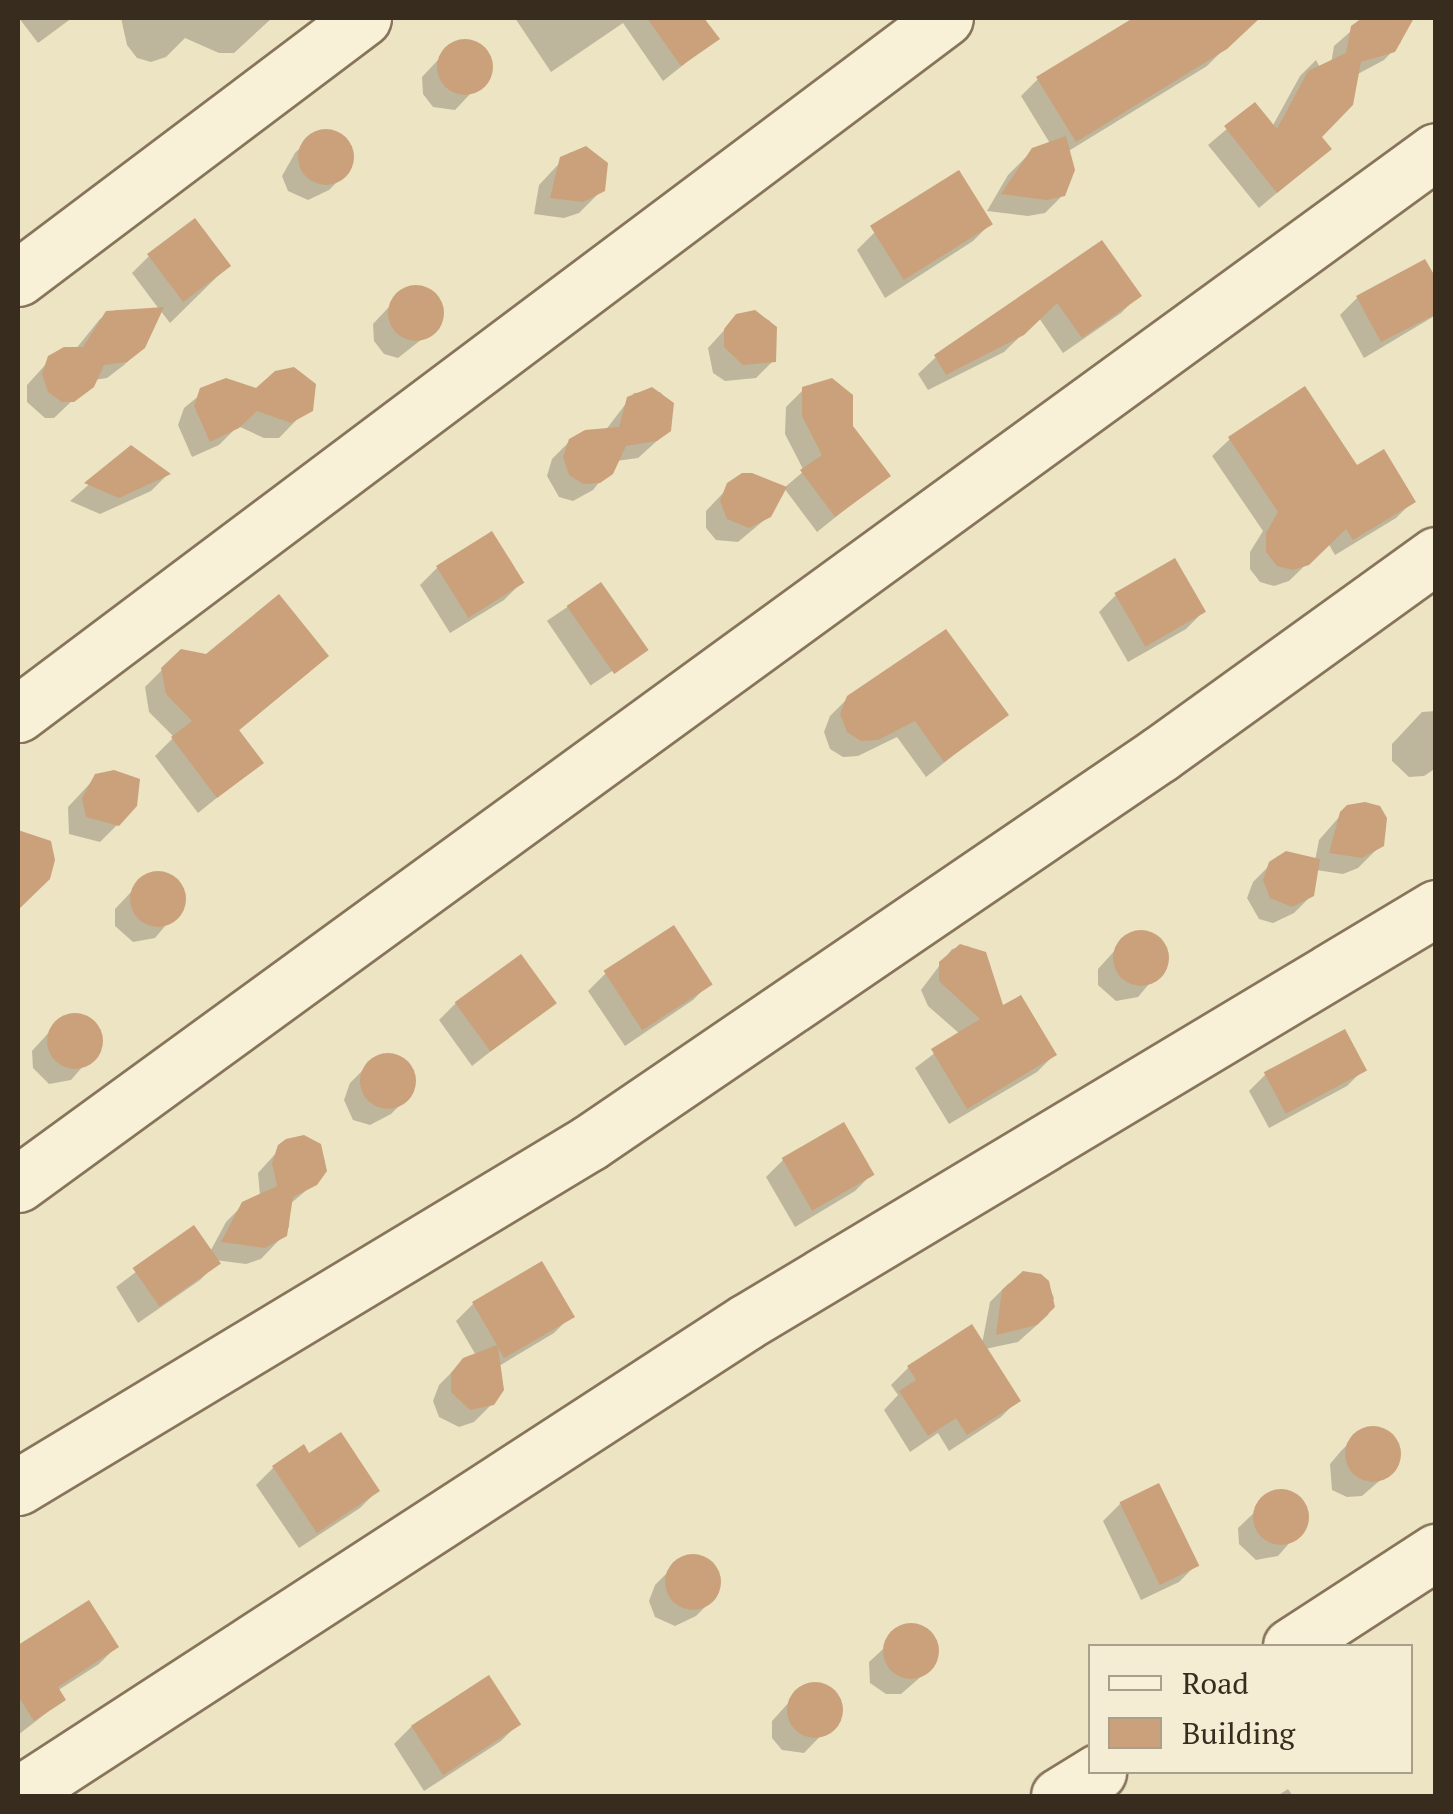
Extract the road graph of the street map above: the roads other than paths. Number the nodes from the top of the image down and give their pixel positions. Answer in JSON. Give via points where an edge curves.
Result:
{"nodes":[{"id":1,"x":362,"y":18,"type":"edge"},
{"id":2,"x":945,"y":18,"type":"edge"},
{"id":3,"x":1436,"y":151,"type":"edge"},
{"id":4,"x":18,"y":278,"type":"edge"},
{"id":5,"x":1436,"y":555,"type":"edge"},
{"id":6,"x":18,"y":714,"type":"edge"},
{"id":7,"x":1436,"y":908,"type":"edge"},
{"id":8,"x":18,"y":1184,"type":"edge"},
{"id":9,"x":18,"y":1487,"type":"edge"},
{"id":10,"x":1436,"y":1552,"type":"edge"},
{"id":11,"x":1294,"y":1644,"type":"edge"},
{"id":12,"x":1095,"y":1774,"type":"edge"},
{"id":13,"x":18,"y":1795,"type":"edge"},
{"id":14,"x":1059,"y":1796,"type":"edge"}],
"edges":[{"from":1,"to":4,"type":"street"},
{"from":2,"to":6,"type":"street"},
{"from":3,"to":8,"type":"street"},
{"from":5,"to":9,"type":"street","via":[[1160,754],[589,1143]]},
{"from":7,"to":13,"type":"street","via":[[746,1322]]},
{"from":10,"to":11,"type":"street"},
{"from":12,"to":14,"type":"street"}]}
